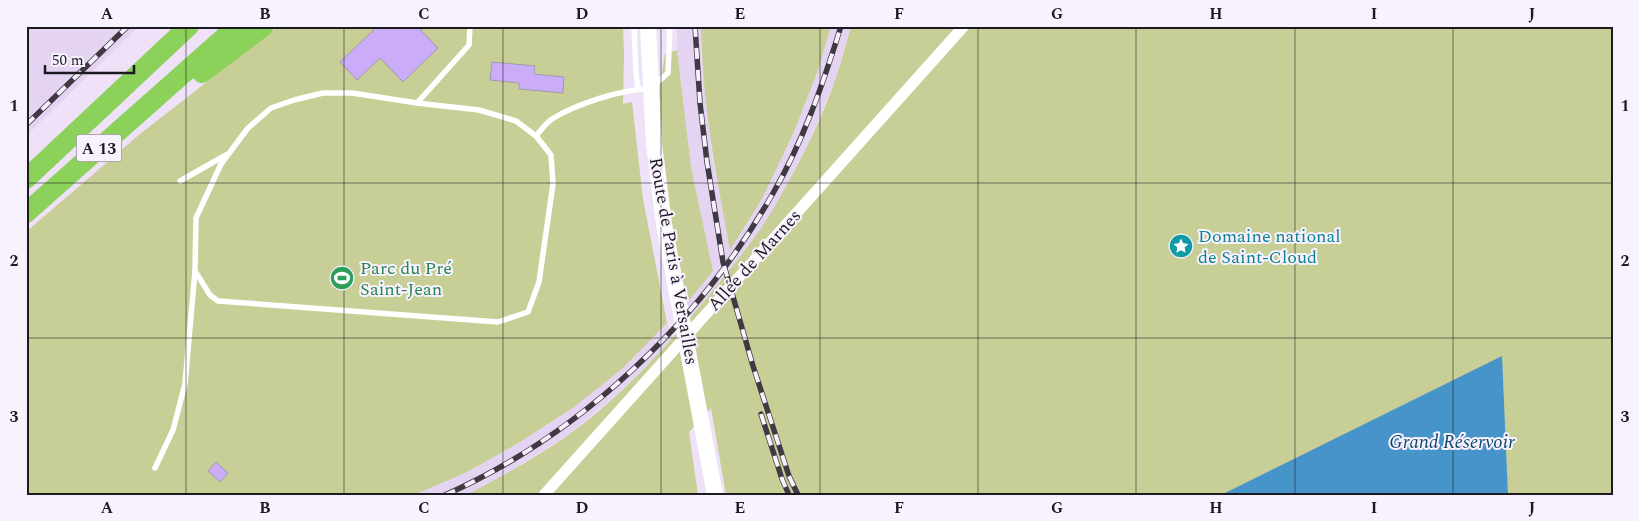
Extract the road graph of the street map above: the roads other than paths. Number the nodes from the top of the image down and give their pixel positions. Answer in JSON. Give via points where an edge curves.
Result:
{"nodes":[{"id":1,"x":189,"y":26,"type":"edge"},
{"id":2,"x":237,"y":26,"type":"edge"},
{"id":3,"x":264,"y":26,"type":"edge"},
{"id":4,"x":470,"y":26,"type":"edge"},
{"id":5,"x":634,"y":26,"type":"edge"},
{"id":6,"x":648,"y":26,"type":"edge"},
{"id":7,"x":670,"y":26,"type":"edge"},
{"id":8,"x":964,"y":26,"type":"edge"},
{"id":9,"x":172,"y":83,"type":"junction"},
{"id":10,"x":644,"y":89,"type":"junction"},
{"id":11,"x":417,"y":103,"type":"junction"},
{"id":12,"x":536,"y":136,"type":"junction"},
{"id":13,"x":228,"y":154,"type":"junction"},
{"id":14,"x":26,"y":179,"type":"edge"},
{"id":15,"x":180,"y":181,"type":"dead end"},
{"id":16,"x":26,"y":214,"type":"edge"},
{"id":17,"x":195,"y":271,"type":"junction"},
{"id":18,"x":155,"y":468,"type":"dead end"},
{"id":19,"x":544,"y":495,"type":"edge"},
{"id":20,"x":714,"y":495,"type":"edge"}],
"edges":[{"from":1,"to":14,"type":"highway","number":"A 13"},
{"from":2,"to":9,"type":"highway","number":"A 13"},
{"from":3,"to":9,"type":"highway","via":[[197,76]]},
{"from":4,"to":11,"type":"lane","via":[[469,46]]},
{"from":5,"to":10,"type":"lane","via":[[636,74]]},
{"from":6,"to":10,"type":"main road","name":"Route de Paris à Versailles"},
{"from":7,"to":10,"type":"lane","via":[[668,74]]},
{"from":8,"to":19,"type":"street","name":"Allée de Marnes"},
{"from":9,"to":16,"type":"highway","number":"A 13"},
{"from":10,"to":12,"type":"lane","via":[[612,95],[577,107],[551,120]]},
{"from":10,"to":20,"type":"main road","name":"Route de Paris à Versailles","via":[[664,224]]},
{"from":11,"to":12,"type":"lane","via":[[479,110],[516,121]]},
{"from":11,"to":13,"type":"lane","via":[[352,94],[323,94],[294,100],[271,108],[248,128]]},
{"from":12,"to":17,"type":"lane","via":[[551,155],[553,184],[539,282],[528,312],[498,322],[218,301],[210,295]]},
{"from":13,"to":15,"type":"lane"},
{"from":13,"to":17,"type":"lane","via":[[196,218]]},
{"from":17,"to":18,"type":"lane","via":[[185,384],[172,430]]}]}
